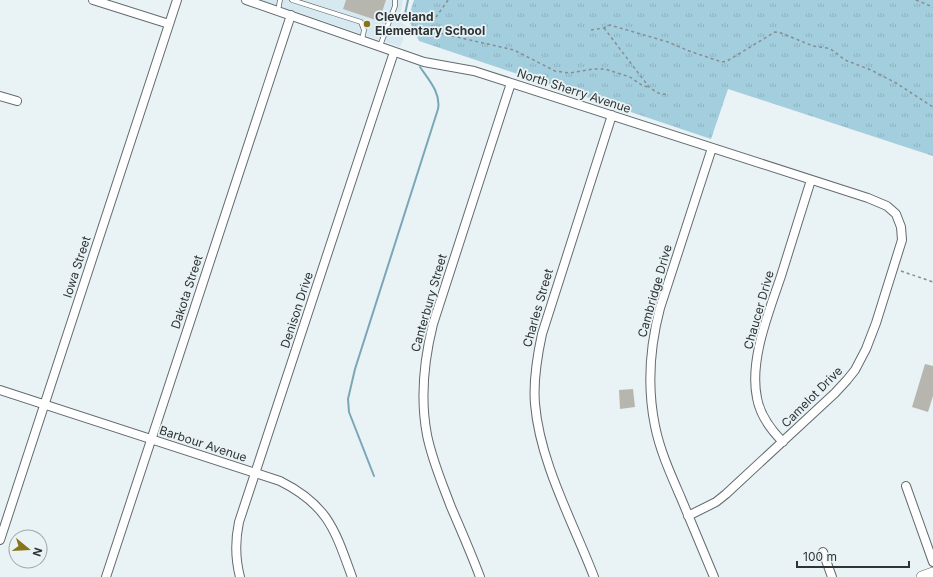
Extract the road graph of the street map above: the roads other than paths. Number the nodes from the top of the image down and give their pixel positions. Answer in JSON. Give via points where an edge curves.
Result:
{"nodes":[{"id":1,"x":92,"y":0,"type":"edge"},
{"id":2,"x":177,"y":0,"type":"edge"},
{"id":3,"x":246,"y":0,"type":"edge"},
{"id":4,"x":280,"y":0,"type":"edge"},
{"id":5,"x":292,"y":0,"type":"edge"},
{"id":6,"x":395,"y":0,"type":"edge"},
{"id":7,"x":278,"y":11,"type":"junction"},
{"id":8,"x":291,"y":15,"type":"junction"},
{"id":9,"x":169,"y":24,"type":"junction"},
{"id":10,"x":362,"y":40,"type":"junction"},
{"id":11,"x":380,"y":47,"type":"junction"},
{"id":12,"x":394,"y":52,"type":"junction"},
{"id":13,"x":510,"y":83,"type":"junction"},
{"id":14,"x":0,"y":96,"type":"edge"},
{"id":15,"x":17,"y":101,"type":"dead end"},
{"id":16,"x":612,"y":115,"type":"junction"},
{"id":17,"x":712,"y":148,"type":"junction"},
{"id":18,"x":811,"y":180,"type":"junction"},
{"id":19,"x":892,"y":210,"type":"joint"},
{"id":20,"x":0,"y":390,"type":"edge"},
{"id":21,"x":44,"y":405,"type":"junction"},
{"id":22,"x":152,"y":440,"type":"junction"},
{"id":23,"x":782,"y":442,"type":"junction"},
{"id":24,"x":255,"y":473,"type":"junction"},
{"id":25,"x":906,"y":486,"type":"dead end"},
{"id":26,"x":688,"y":516,"type":"junction"},
{"id":27,"x":0,"y":540,"type":"edge"},
{"id":28,"x":823,"y":552,"type":"dead end"},
{"id":29,"x":933,"y":562,"type":"edge"},
{"id":30,"x":933,"y":573,"type":"edge"},
{"id":31,"x":106,"y":577,"type":"edge"},
{"id":32,"x":240,"y":577,"type":"edge"},
{"id":33,"x":352,"y":577,"type":"edge"},
{"id":34,"x":480,"y":577,"type":"edge"},
{"id":35,"x":594,"y":577,"type":"edge"},
{"id":36,"x":714,"y":577,"type":"edge"},
{"id":37,"x":832,"y":577,"type":"edge"},
{"id":38,"x":922,"y":577,"type":"edge"}],
"edges":[{"from":1,"to":9,"type":"street"},
{"from":2,"to":9,"type":"street","name":"Iowa Street"},
{"from":3,"to":7,"type":"street","name":"North Sherry Avenue"},
{"from":4,"to":7,"type":"lane"},
{"from":5,"to":10,"type":"lane","via":[[361,22],[364,25]]},
{"from":6,"to":11,"type":"lane"},
{"from":7,"to":8,"type":"street","name":"North Sherry Avenue"},
{"from":8,"to":10,"type":"street","name":"North Sherry Avenue"},
{"from":8,"to":22,"type":"street","name":"Dakota Street"},
{"from":9,"to":21,"type":"street","name":"Iowa Street"},
{"from":10,"to":11,"type":"street","name":"North Sherry Avenue"},
{"from":11,"to":12,"type":"street","name":"North Sherry Avenue"},
{"from":12,"to":13,"type":"street","name":"North Sherry Avenue","via":[[432,64],[474,71]]},
{"from":12,"to":24,"type":"street","name":"Denison Drive"},
{"from":13,"to":16,"type":"street","name":"North Sherry Avenue"},
{"from":13,"to":34,"type":"street","name":"Canterbury Street","via":[[433,324],[425,358],[424,416],[430,450]]},
{"from":14,"to":15,"type":"street"},
{"from":16,"to":17,"type":"street","name":"North Sherry Avenue"},
{"from":16,"to":35,"type":"street","name":"Charles Street","via":[[542,334],[535,389],[538,424],[549,465]]},
{"from":17,"to":18,"type":"street","name":"North Sherry Avenue"},
{"from":17,"to":26,"type":"street","name":"Cambridge Drive","via":[[660,308],[654,333],[650,373],[655,428],[664,459]]},
{"from":18,"to":19,"type":"street","name":"North Sherry Avenue","via":[[868,198]]},
{"from":18,"to":23,"type":"street","name":"Chaucer Drive","via":[[768,316],[756,371],[755,387],[759,406],[768,424]]},
{"from":19,"to":23,"type":"street","name":"Camelot Drive","via":[[899,220],[902,240],[863,355],[855,370],[835,393]]},
{"from":20,"to":21,"type":"street","name":"Barbour Avenue"},
{"from":21,"to":22,"type":"street","name":"Barbour Avenue"},
{"from":21,"to":27,"type":"street","name":"Iowa Street"},
{"from":22,"to":24,"type":"street","name":"Barbour Avenue"},
{"from":22,"to":31,"type":"street","name":"Dakota Street"},
{"from":23,"to":26,"type":"street","name":"Camelot Drive","via":[[716,502]]},
{"from":24,"to":32,"type":"street","name":"Denison Drive","via":[[236,535],[235,550]]},
{"from":24,"to":33,"type":"street","name":"Barbour Avenue","via":[[293,487],[323,513],[336,534]]},
{"from":25,"to":29,"type":"street"},
{"from":26,"to":36,"type":"street","name":"Cambridge Drive"},
{"from":28,"to":37,"type":"street"},
{"from":30,"to":38,"type":"street"}]}
